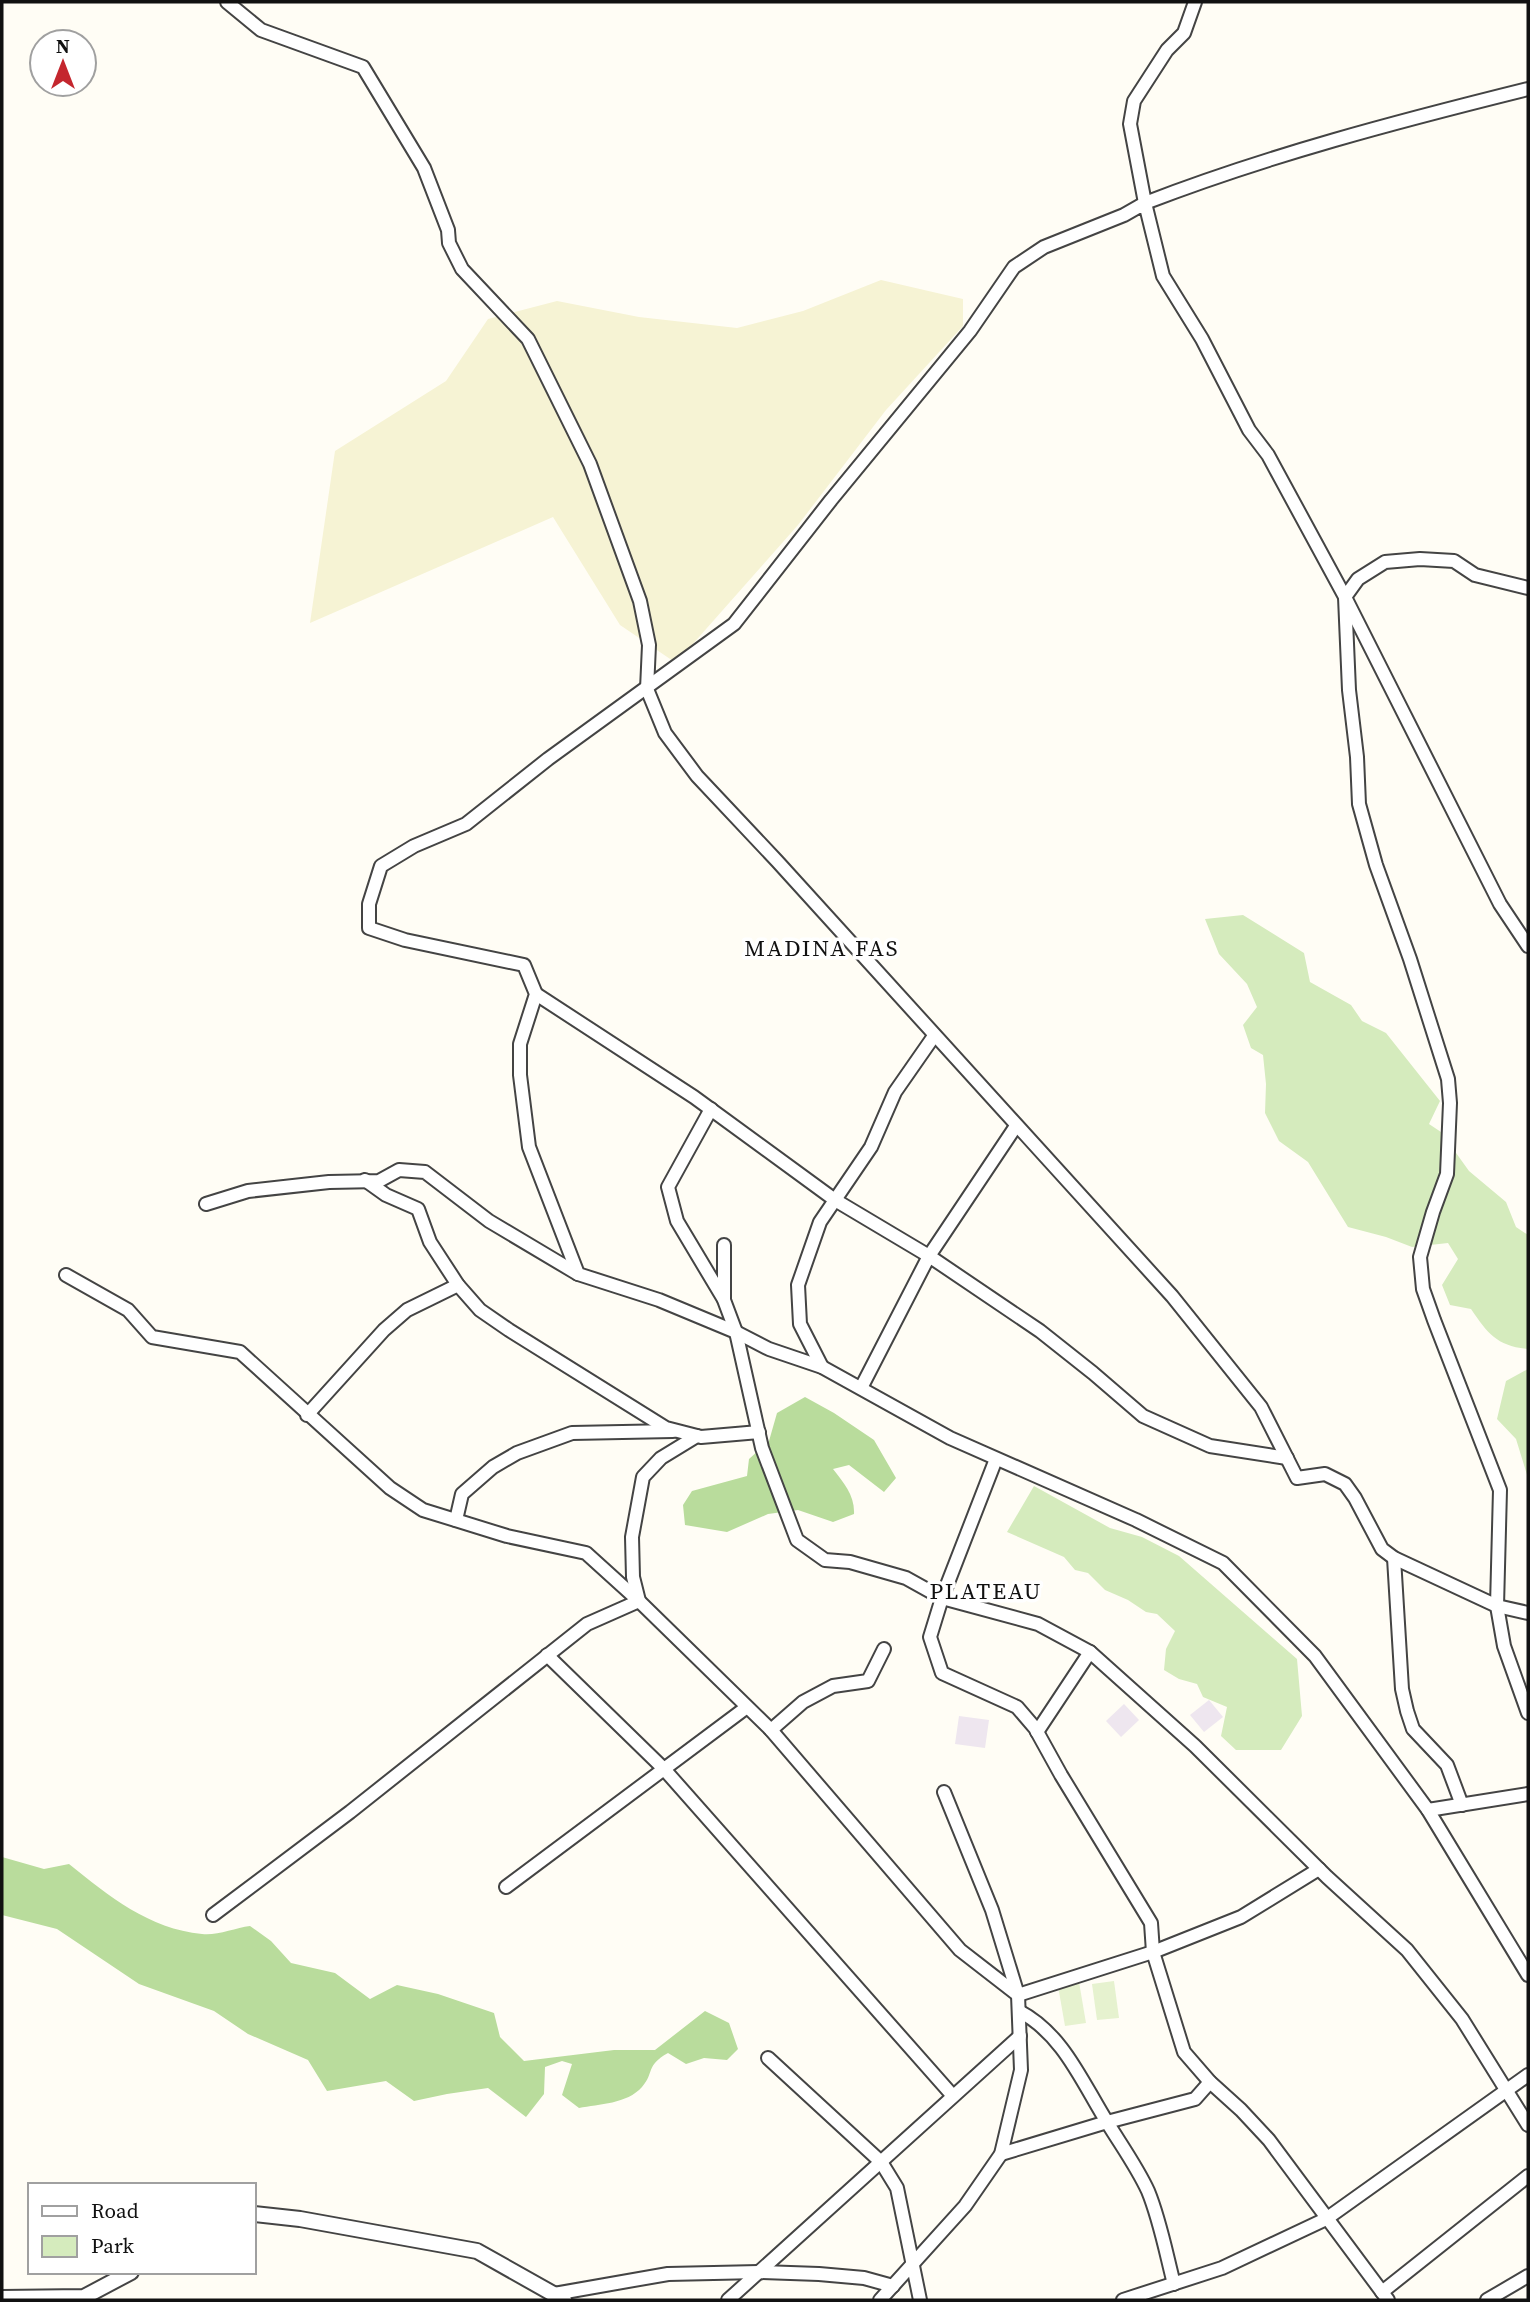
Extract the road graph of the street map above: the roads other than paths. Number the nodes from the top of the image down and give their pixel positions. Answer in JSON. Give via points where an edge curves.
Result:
{"nodes":[{"id":1,"x":227,"y":2,"type":"edge"},
{"id":2,"x":1195,"y":2,"type":"edge"},
{"id":3,"x":1528,"y":89,"type":"edge"},
{"id":4,"x":1145,"y":203,"type":"junction"},
{"id":5,"x":1528,"y":588,"type":"edge"},
{"id":6,"x":1345,"y":597,"type":"junction"},
{"id":7,"x":647,"y":689,"type":"junction"},
{"id":8,"x":1528,"y":946,"type":"edge"},
{"id":9,"x":536,"y":994,"type":"junction"},
{"id":10,"x":934,"y":1036,"type":"junction"},
{"id":11,"x":711,"y":1109,"type":"junction"},
{"id":12,"x":1016,"y":1126,"type":"junction"},
{"id":13,"x":365,"y":1180,"type":"junction"},
{"id":14,"x":835,"y":1200,"type":"junction"},
{"id":15,"x":206,"y":1204,"type":"dead end"},
{"id":16,"x":724,"y":1245,"type":"dead end"},
{"id":17,"x":929,"y":1256,"type":"junction"},
{"id":18,"x":578,"y":1274,"type":"junction"},
{"id":19,"x":66,"y":1275,"type":"dead end"},
{"id":20,"x":458,"y":1285,"type":"junction"},
{"id":21,"x":724,"y":1300,"type":"junction"},
{"id":22,"x":736,"y":1332,"type":"junction"},
{"id":23,"x":822,"y":1367,"type":"junction"},
{"id":24,"x":861,"y":1388,"type":"junction"},
{"id":25,"x":307,"y":1415,"type":"junction"},
{"id":26,"x":677,"y":1431,"type":"junction"},
{"id":27,"x":759,"y":1432,"type":"junction"},
{"id":28,"x":696,"y":1436,"type":"junction"},
{"id":29,"x":996,"y":1458,"type":"junction"},
{"id":30,"x":1287,"y":1458,"type":"junction"},
{"id":31,"x":456,"y":1520,"type":"junction"},
{"id":32,"x":1394,"y":1558,"type":"junction"},
{"id":33,"x":942,"y":1598,"type":"junction"},
{"id":34,"x":639,"y":1601,"type":"junction"},
{"id":35,"x":1497,"y":1605,"type":"junction"},
{"id":36,"x":1528,"y":1613,"type":"edge"},
{"id":37,"x":884,"y":1649,"type":"dead end"},
{"id":38,"x":1090,"y":1652,"type":"junction"},
{"id":39,"x":547,"y":1655,"type":"junction"},
{"id":40,"x":747,"y":1707,"type":"junction"},
{"id":41,"x":1528,"y":1713,"type":"edge"},
{"id":42,"x":771,"y":1730,"type":"junction"},
{"id":43,"x":1037,"y":1732,"type":"junction"},
{"id":44,"x":664,"y":1769,"type":"junction"},
{"id":45,"x":944,"y":1792,"type":"dead end"},
{"id":46,"x":1528,"y":1794,"type":"edge"},
{"id":47,"x":1462,"y":1805,"type":"junction"},
{"id":48,"x":1428,"y":1810,"type":"junction"},
{"id":49,"x":1319,"y":1869,"type":"junction"},
{"id":50,"x":506,"y":1887,"type":"dead end"},
{"id":51,"x":213,"y":1915,"type":"dead end"},
{"id":52,"x":1153,"y":1952,"type":"junction"},
{"id":53,"x":1528,"y":1975,"type":"edge"},
{"id":54,"x":1018,"y":1994,"type":"junction"},
{"id":55,"x":1019,"y":2011,"type":"junction"},
{"id":56,"x":1020,"y":2036,"type":"junction"},
{"id":57,"x":768,"y":2058,"type":"dead end"},
{"id":58,"x":1528,"y":2075,"type":"edge"},
{"id":59,"x":1210,"y":2082,"type":"junction"},
{"id":60,"x":1506,"y":2090,"type":"junction"},
{"id":61,"x":953,"y":2096,"type":"junction"},
{"id":62,"x":1107,"y":2122,"type":"junction"},
{"id":63,"x":1528,"y":2125,"type":"edge"},
{"id":64,"x":1001,"y":2154,"type":"junction"},
{"id":65,"x":881,"y":2162,"type":"junction"},
{"id":66,"x":1528,"y":2176,"type":"edge"},
{"id":67,"x":256,"y":2214,"type":"edge"},
{"id":68,"x":1326,"y":2219,"type":"junction"},
{"id":69,"x":912,"y":2266,"type":"junction"},
{"id":70,"x":759,"y":2272,"type":"junction"},
{"id":71,"x":127,"y":2274,"type":"edge"},
{"id":72,"x":1528,"y":2276,"type":"edge"},
{"id":73,"x":1174,"y":2284,"type":"junction"},
{"id":74,"x":893,"y":2286,"type":"junction"},
{"id":75,"x":559,"y":2297,"type":"edge"},
{"id":76,"x":1383,"y":2297,"type":"edge"},
{"id":77,"x":2,"y":2298,"type":"edge"},
{"id":78,"x":21,"y":2299,"type":"edge"},
{"id":79,"x":730,"y":2299,"type":"edge"},
{"id":80,"x":880,"y":2300,"type":"edge"},
{"id":81,"x":920,"y":2300,"type":"edge"},
{"id":82,"x":1123,"y":2300,"type":"edge"},
{"id":83,"x":1487,"y":2300,"type":"edge"}],
"edges":[{"from":1,"to":7,"type":"street","via":[[261,30],[363,67],[424,168],[462,269],[528,339],[590,464],[640,601],[649,645]]},
{"from":2,"to":4,"type":"street","via":[[1184,33],[1167,50],[1134,101],[1130,124]]},
{"from":3,"to":4,"type":"street","via":[[1397,121]]},
{"from":4,"to":6,"type":"street","via":[[1163,276]]},
{"from":4,"to":7,"type":"street","via":[[1044,247],[1014,267],[970,331],[734,624]]},
{"from":5,"to":6,"type":"street","via":[[1475,575],[1454,561],[1420,559],[1385,562],[1358,579]]},
{"from":6,"to":8,"type":"street","via":[[1500,904]]},
{"from":6,"to":35,"type":"street","via":[[1359,804],[1448,1079],[1447,1174],[1420,1258],[1423,1289],[1500,1490]]},
{"from":7,"to":9,"type":"street","via":[[466,824],[381,866],[369,904],[369,928],[524,965]]},
{"from":7,"to":10,"type":"street","via":[[665,733],[696,776]]},
{"from":9,"to":11,"type":"street"},
{"from":9,"to":18,"type":"street","via":[[520,1044],[529,1147]]},
{"from":10,"to":12,"type":"street"},
{"from":10,"to":14,"type":"street","via":[[895,1092],[871,1147]]},
{"from":11,"to":14,"type":"street"},
{"from":11,"to":21,"type":"street","via":[[668,1188],[677,1221]]},
{"from":12,"to":17,"type":"street"},
{"from":12,"to":30,"type":"street","via":[[1172,1296],[1261,1407]]},
{"from":13,"to":15,"type":"street","via":[[248,1191]]},
{"from":13,"to":18,"type":"street","via":[[379,1181],[399,1170],[425,1172],[489,1221]]},
{"from":13,"to":20,"type":"street","via":[[418,1209],[430,1242]]},
{"from":14,"to":17,"type":"street"},
{"from":14,"to":23,"type":"street","via":[[820,1222],[798,1285],[800,1324]]},
{"from":16,"to":21,"type":"street"},
{"from":17,"to":24,"type":"street"},
{"from":17,"to":30,"type":"street","via":[[1040,1331],[1143,1416],[1210,1446]]},
{"from":18,"to":22,"type":"street","via":[[659,1300]]},
{"from":19,"to":25,"type":"street","via":[[128,1310],[152,1337],[240,1352]]},
{"from":20,"to":25,"type":"street","via":[[407,1310]]},
{"from":20,"to":26,"type":"street","via":[[480,1310]]},
{"from":21,"to":22,"type":"street"},
{"from":22,"to":23,"type":"street"},
{"from":22,"to":27,"type":"street"},
{"from":23,"to":24,"type":"street"},
{"from":24,"to":29,"type":"street"},
{"from":25,"to":31,"type":"street","via":[[390,1488],[422,1510]]},
{"from":26,"to":28,"type":"street"},
{"from":26,"to":31,"type":"street","via":[[572,1433],[517,1453],[493,1466],[462,1494]]},
{"from":27,"to":28,"type":"street"},
{"from":27,"to":33,"type":"street","via":[[796,1540],[825,1560],[850,1562],[905,1578]]},
{"from":28,"to":34,"type":"street","via":[[661,1458],[643,1477],[632,1536]]},
{"from":29,"to":33,"type":"street"},
{"from":29,"to":48,"type":"street","via":[[1223,1563],[1315,1656]]},
{"from":30,"to":32,"type":"street","via":[[1297,1478],[1325,1474],[1345,1484],[1382,1549]]},
{"from":31,"to":34,"type":"street","via":[[586,1553]]},
{"from":32,"to":35,"type":"street"},
{"from":32,"to":47,"type":"street","via":[[1407,1711],[1413,1729],[1447,1765]]},
{"from":33,"to":38,"type":"street","via":[[1038,1623]]},
{"from":33,"to":43,"type":"street","via":[[930,1637],[942,1673],[1017,1707]]},
{"from":34,"to":39,"type":"street","via":[[587,1623]]},
{"from":34,"to":40,"type":"street"},
{"from":35,"to":36,"type":"street"},
{"from":35,"to":41,"type":"street","via":[[1504,1646]]},
{"from":37,"to":42,"type":"street","via":[[868,1681],[833,1686],[803,1702]]},
{"from":38,"to":43,"type":"street"},
{"from":38,"to":49,"type":"street","via":[[1195,1746]]},
{"from":39,"to":44,"type":"street"},
{"from":39,"to":51,"type":"street"},
{"from":40,"to":42,"type":"street"},
{"from":40,"to":44,"type":"street"},
{"from":42,"to":54,"type":"street","via":[[960,1950]]},
{"from":43,"to":52,"type":"street","via":[[1151,1923]]},
{"from":44,"to":50,"type":"street"},
{"from":44,"to":61,"type":"street"},
{"from":45,"to":54,"type":"street","via":[[992,1910]]},
{"from":46,"to":47,"type":"street"},
{"from":47,"to":48,"type":"street"},
{"from":48,"to":53,"type":"street"},
{"from":49,"to":52,"type":"street","via":[[1241,1917]]},
{"from":49,"to":60,"type":"street","via":[[1407,1950],[1462,2019]]},
{"from":52,"to":54,"type":"street"},
{"from":52,"to":59,"type":"street","via":[[1184,2052]]},
{"from":54,"to":55,"type":"street"},
{"from":55,"to":56,"type":"street"},
{"from":55,"to":62,"type":"street","via":[[1066,2052]]},
{"from":56,"to":61,"type":"street"},
{"from":56,"to":64,"type":"street","via":[[1021,2070]]},
{"from":57,"to":65,"type":"street"},
{"from":58,"to":60,"type":"street"},
{"from":59,"to":62,"type":"street","via":[[1195,2099]]},
{"from":59,"to":68,"type":"street","via":[[1269,2140]]},
{"from":60,"to":63,"type":"street"},
{"from":60,"to":68,"type":"street"},
{"from":61,"to":65,"type":"street"},
{"from":62,"to":64,"type":"street"},
{"from":62,"to":73,"type":"street","via":[[1147,2189]]},
{"from":64,"to":69,"type":"street","via":[[965,2206]]},
{"from":65,"to":69,"type":"street","via":[[897,2188]]},
{"from":65,"to":70,"type":"street"},
{"from":66,"to":76,"type":"street"},
{"from":67,"to":75,"type":"street","via":[[477,2251]]},
{"from":68,"to":73,"type":"street","via":[[1222,2268]]},
{"from":68,"to":76,"type":"street"},
{"from":69,"to":74,"type":"street"},
{"from":69,"to":81,"type":"street"},
{"from":70,"to":74,"type":"street","via":[[864,2278]]},
{"from":70,"to":75,"type":"street","via":[[668,2274]]},
{"from":70,"to":79,"type":"street"},
{"from":71,"to":78,"type":"street","via":[[84,2297]]},
{"from":72,"to":83,"type":"street"},
{"from":73,"to":82,"type":"street"},
{"from":74,"to":80,"type":"street"},
{"from":77,"to":78,"type":"street"}]}
